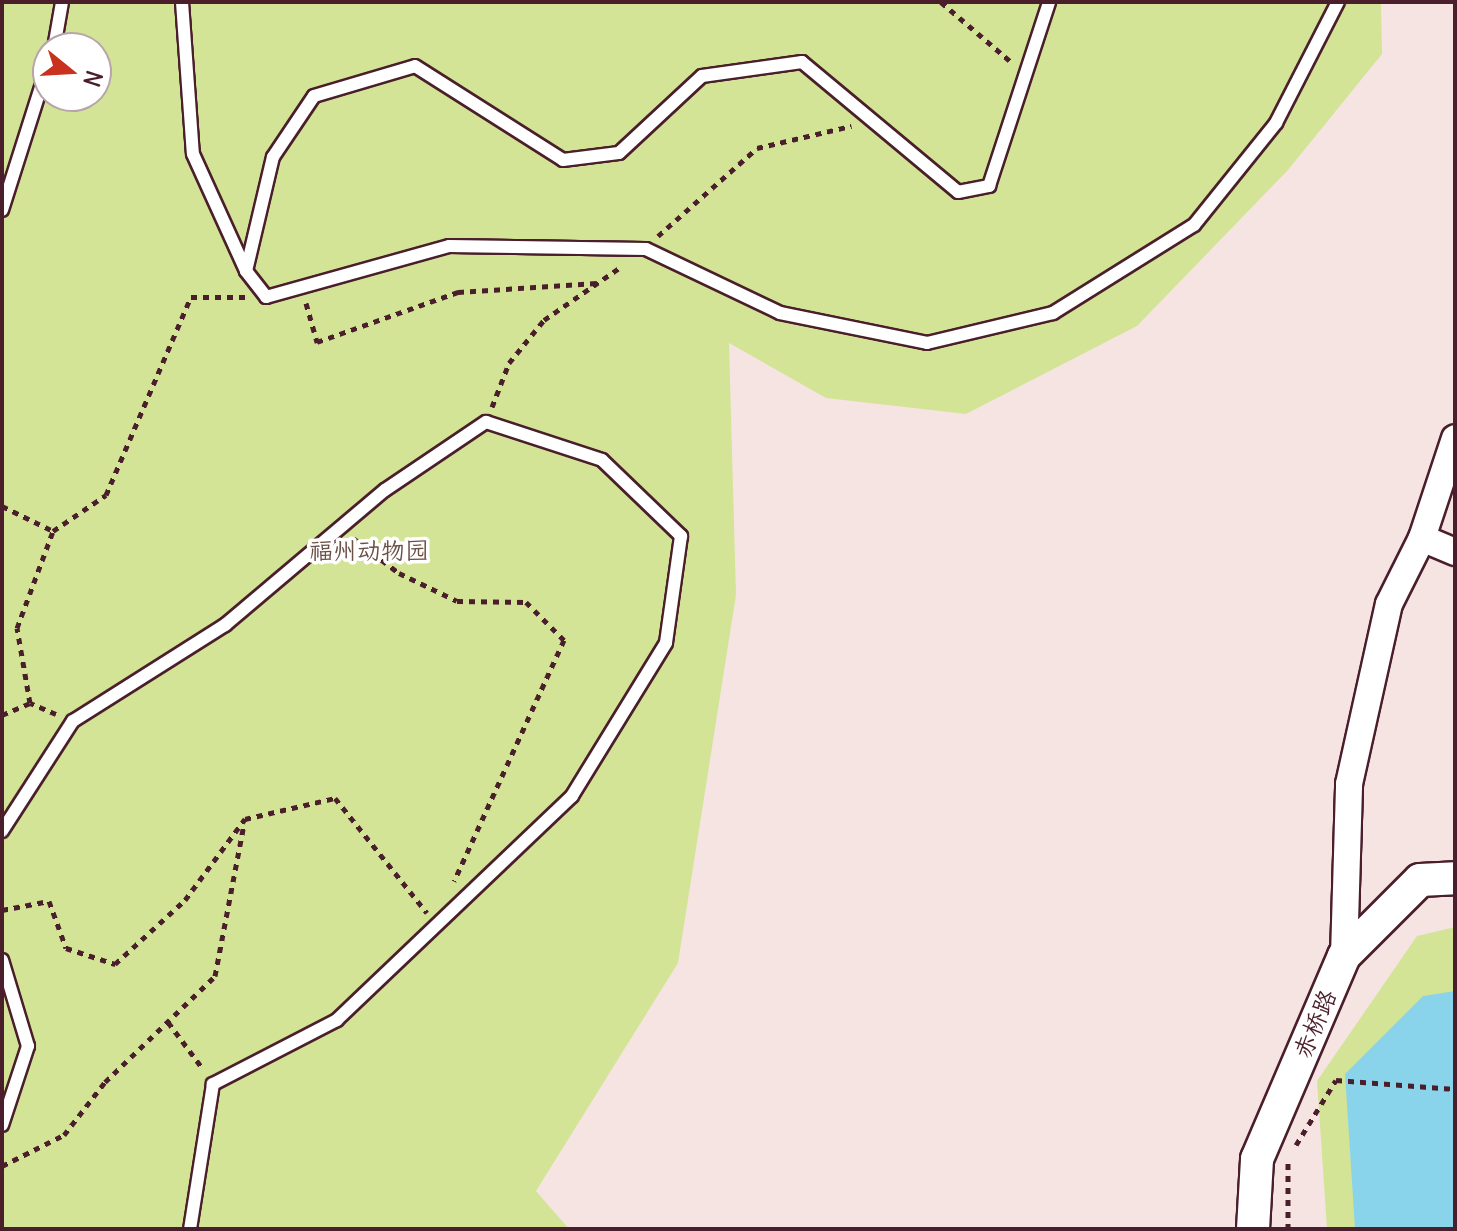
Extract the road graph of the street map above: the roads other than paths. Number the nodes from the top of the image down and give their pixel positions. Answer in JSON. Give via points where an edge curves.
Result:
{"nodes":[{"id":1,"x":62,"y":2,"type":"edge"},
{"id":2,"x":182,"y":2,"type":"edge"},
{"id":3,"x":1049,"y":2,"type":"edge"},
{"id":4,"x":1338,"y":2,"type":"edge"},
{"id":5,"x":57,"y":32,"type":"edge"},
{"id":6,"x":33,"y":112,"type":"edge"},
{"id":7,"x":2,"y":210,"type":"edge"},
{"id":8,"x":246,"y":271,"type":"junction"},
{"id":9,"x":1455,"y":438,"type":"edge"},
{"id":10,"x":1422,"y":538,"type":"junction"},
{"id":11,"x":1455,"y":552,"type":"edge"},
{"id":12,"x":2,"y":831,"type":"edge"},
{"id":13,"x":1455,"y":878,"type":"edge"},
{"id":14,"x":1344,"y":956,"type":"junction"},
{"id":15,"x":2,"y":960,"type":"edge"},
{"id":16,"x":2,"y":1125,"type":"edge"},
{"id":17,"x":190,"y":1229,"type":"edge"},
{"id":18,"x":1253,"y":1229,"type":"edge"}],
"edges":[{"from":1,"to":5,"type":"lane"},
{"from":2,"to":8,"type":"lane","via":[[193,154]]},
{"from":3,"to":8,"type":"lane","via":[[989,186],[958,192],[802,62],[702,76],[619,153],[563,160],[415,66],[314,96],[273,157]]},
{"from":4,"to":8,"type":"lane","via":[[1276,123],[1194,225],[1053,313],[927,343],[780,313],[646,249],[449,246],[266,297]]},
{"from":6,"to":7,"type":"lane"},
{"from":9,"to":10,"type":"street"},
{"from":10,"to":11,"type":"street"},
{"from":10,"to":14,"type":"street","via":[[1389,604],[1349,784]]},
{"from":12,"to":17,"type":"lane","via":[[73,721],[225,625],[340,528],[486,422],[602,460],[681,536],[666,643],[572,796],[337,1020],[213,1084]]},
{"from":13,"to":14,"type":"street","name":"赤桥路","via":[[1420,880]]},
{"from":14,"to":18,"type":"street","name":"赤桥路","via":[[1257,1159]]},
{"from":15,"to":16,"type":"lane","via":[[28,1046]]}]}
